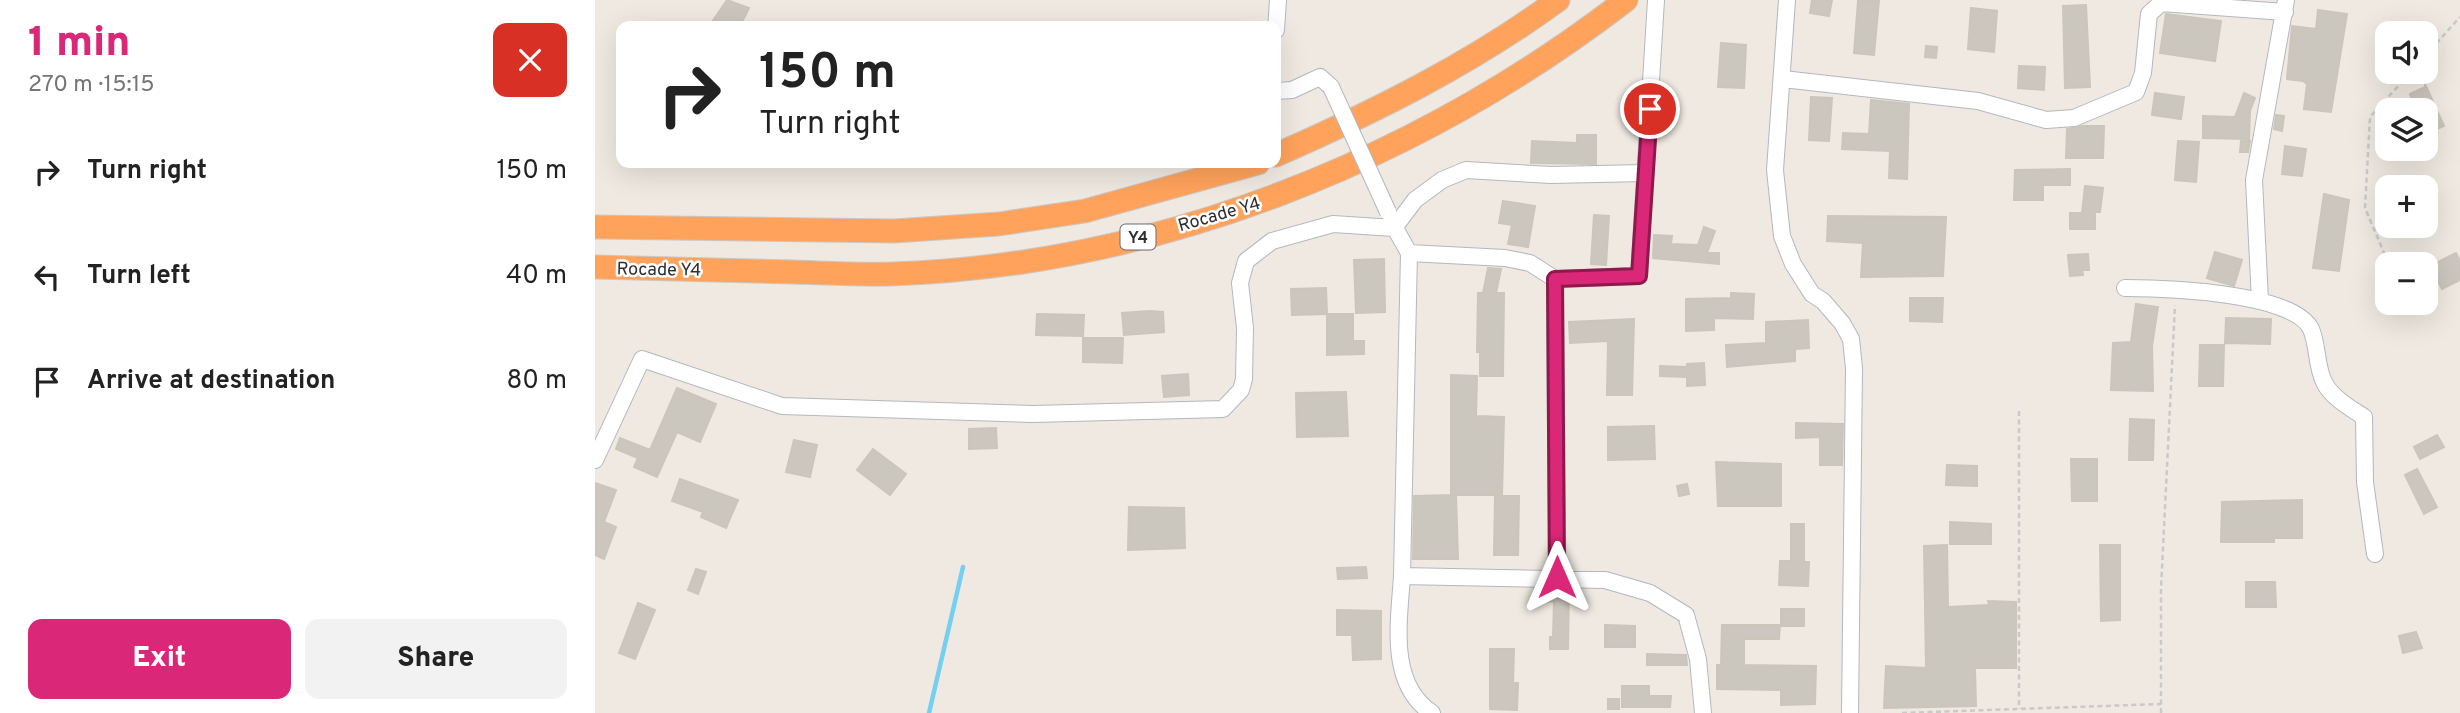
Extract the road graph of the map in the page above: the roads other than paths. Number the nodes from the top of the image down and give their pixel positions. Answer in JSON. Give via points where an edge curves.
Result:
{"nodes":[{"id":1,"x":1278,"y":0,"type":"edge"},
{"id":2,"x":1558,"y":0,"type":"edge"},
{"id":3,"x":1626,"y":0,"type":"edge"},
{"id":4,"x":1656,"y":0,"type":"edge"},
{"id":5,"x":1787,"y":0,"type":"edge"},
{"id":6,"x":2285,"y":6,"type":"edge"},
{"id":7,"x":1277,"y":21,"type":"edge"},
{"id":8,"x":1783,"y":79,"type":"junction"},
{"id":9,"x":1281,"y":91,"type":"edge"},
{"id":10,"x":1281,"y":153,"type":"edge"},
{"id":11,"x":1240,"y":168,"type":"edge"},
{"id":12,"x":1645,"y":173,"type":"junction"},
{"id":13,"x":595,"y":227,"type":"edge"},
{"id":14,"x":1395,"y":228,"type":"junction"},
{"id":15,"x":1409,"y":253,"type":"junction"},
{"id":16,"x":595,"y":267,"type":"edge"},
{"id":17,"x":1555,"y":279,"type":"junction"},
{"id":18,"x":2125,"y":288,"type":"dead end"},
{"id":19,"x":2260,"y":300,"type":"junction"},
{"id":20,"x":595,"y":460,"type":"edge"},
{"id":21,"x":2375,"y":554,"type":"dead end"},
{"id":22,"x":1402,"y":576,"type":"junction"},
{"id":23,"x":1557,"y":577,"type":"junction"},
{"id":24,"x":1432,"y":713,"type":"edge"},
{"id":25,"x":1703,"y":713,"type":"edge"},
{"id":26,"x":1850,"y":713,"type":"edge"}],
"edges":[{"from":1,"to":7,"type":"street"},
{"from":2,"to":10,"type":"highway","via":[[1453,69],[1359,119]]},
{"from":3,"to":16,"type":"highway","name":"Rocade Y4","number":"Y4","via":[[1573,41],[1477,102],[1375,154],[1268,201],[1095,248],[892,274]]},
{"from":4,"to":12,"type":"street"},
{"from":5,"to":8,"type":"street"},
{"from":6,"to":8,"type":"street","via":[[2161,3],[2149,14],[2143,73],[2136,92],[2074,118],[2046,120],[1977,100]]},
{"from":6,"to":19,"type":"street","via":[[2254,180]]},
{"from":8,"to":26,"type":"street","via":[[1775,170],[1782,236],[1812,293],[1851,339]]},
{"from":9,"to":14,"type":"street","bridge":true,"via":[[1320,77],[1331,87]]},
{"from":11,"to":13,"type":"highway","number":"Y4","via":[[1085,211],[999,224],[894,231]]},
{"from":12,"to":14,"type":"street","via":[[1551,175],[1466,170],[1442,180],[1415,200]]},
{"from":12,"to":17,"type":"street","via":[[1639,276]]},
{"from":14,"to":15,"type":"street"},
{"from":14,"to":20,"type":"street","via":[[1333,224],[1272,241],[1246,261],[1240,283],[1244,379],[1241,390],[1223,409],[1033,414],[782,406],[642,359]]},
{"from":15,"to":17,"type":"street","via":[[1505,258],[1530,263]]},
{"from":15,"to":22,"type":"street"},
{"from":17,"to":23,"type":"street"},
{"from":18,"to":19,"type":"street","via":[[2176,288]]},
{"from":19,"to":21,"type":"street","via":[[2300,317],[2310,328],[2324,382],[2364,417],[2365,482]]},
{"from":22,"to":23,"type":"street"},
{"from":22,"to":24,"type":"street","via":[[1398,658],[1418,704]]},
{"from":23,"to":25,"type":"street","via":[[1631,586],[1669,602],[1686,615],[1699,659]]}]}
